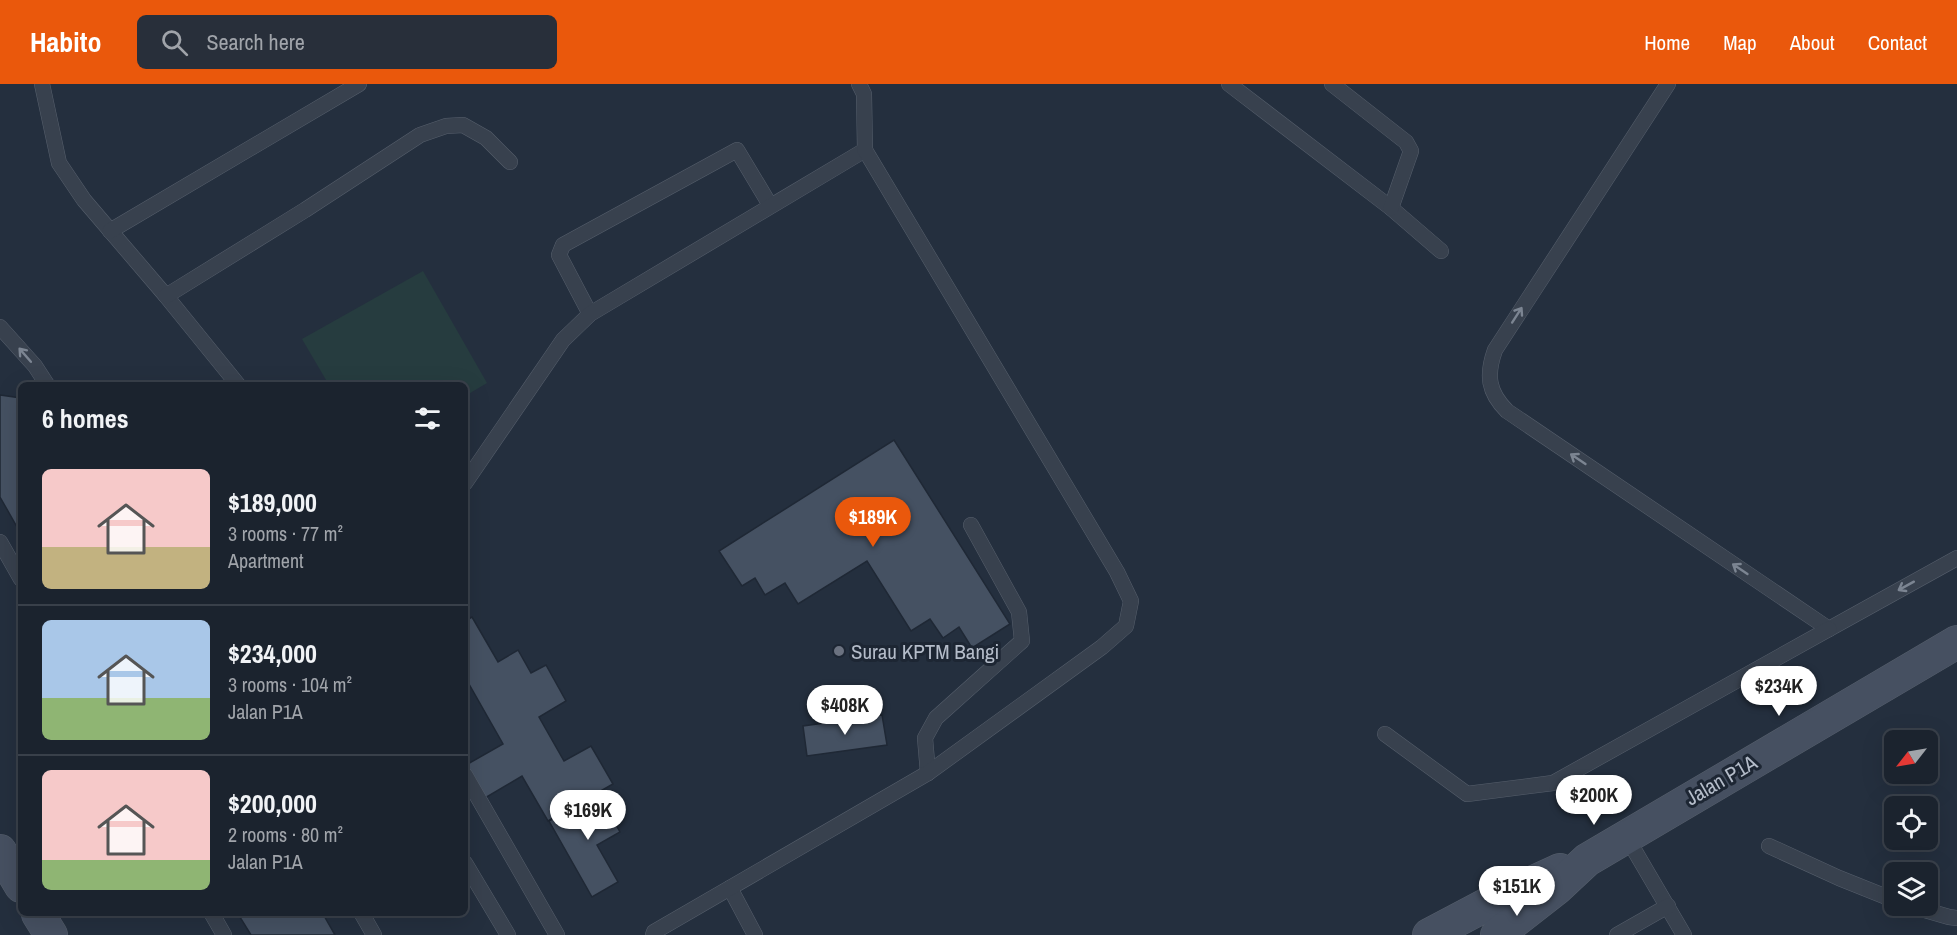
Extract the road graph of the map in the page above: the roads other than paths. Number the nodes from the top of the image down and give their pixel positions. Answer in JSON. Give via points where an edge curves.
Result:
{"nodes":[{"id":1,"x":42,"y":84,"type":"edge"},
{"id":2,"x":359,"y":84,"type":"edge"},
{"id":3,"x":859,"y":84,"type":"edge"},
{"id":4,"x":1229,"y":84,"type":"edge"},
{"id":5,"x":1332,"y":84,"type":"edge"},
{"id":6,"x":1668,"y":84,"type":"edge"},
{"id":7,"x":865,"y":150,"type":"junction"},
{"id":8,"x":510,"y":162,"type":"dead end"},
{"id":9,"x":770,"y":205,"type":"junction"},
{"id":10,"x":1390,"y":208,"type":"junction"},
{"id":11,"x":110,"y":231,"type":"junction"},
{"id":12,"x":1441,"y":251,"type":"dead end"},
{"id":13,"x":166,"y":296,"type":"junction"},
{"id":14,"x":590,"y":314,"type":"junction"},
{"id":15,"x":0,"y":327,"type":"edge"},
{"id":16,"x":45,"y":382,"type":"edge"},
{"id":17,"x":236,"y":382,"type":"edge"},
{"id":18,"x":468,"y":479,"type":"edge"},
{"id":19,"x":971,"y":525,"type":"dead end"},
{"id":20,"x":0,"y":542,"type":"edge"},
{"id":21,"x":1957,"y":558,"type":"edge"},
{"id":22,"x":18,"y":574,"type":"edge"},
{"id":23,"x":1828,"y":628,"type":"junction"},
{"id":24,"x":1957,"y":642,"type":"edge"},
{"id":25,"x":1385,"y":734,"type":"dead end"},
{"id":26,"x":928,"y":773,"type":"junction"},
{"id":27,"x":468,"y":780,"type":"edge"},
{"id":28,"x":1626,"y":836,"type":"junction"},
{"id":29,"x":1769,"y":846,"type":"dead end"},
{"id":30,"x":0,"y":851,"type":"edge"},
{"id":31,"x":1587,"y":860,"type":"junction"},
{"id":32,"x":468,"y":868,"type":"edge"},
{"id":33,"x":18,"y":881,"type":"edge"},
{"id":34,"x":730,"y":888,"type":"junction"},
{"id":35,"x":1884,"y":896,"type":"edge"},
{"id":36,"x":1668,"y":906,"type":"junction"},
{"id":37,"x":1938,"y":914,"type":"edge"},
{"id":38,"x":39,"y":916,"type":"edge"},
{"id":39,"x":213,"y":916,"type":"edge"},
{"id":40,"x":363,"y":916,"type":"edge"},
{"id":41,"x":1957,"y":918,"type":"edge"},
{"id":42,"x":51,"y":935,"type":"edge"},
{"id":43,"x":224,"y":935,"type":"edge"},
{"id":44,"x":374,"y":935,"type":"edge"},
{"id":45,"x":508,"y":935,"type":"edge"},
{"id":46,"x":557,"y":935,"type":"edge"},
{"id":47,"x":653,"y":935,"type":"edge"},
{"id":48,"x":755,"y":935,"type":"edge"},
{"id":49,"x":1429,"y":935,"type":"edge"},
{"id":50,"x":1497,"y":935,"type":"edge"},
{"id":51,"x":1617,"y":935,"type":"edge"},
{"id":52,"x":1684,"y":935,"type":"edge"}],
"edges":[{"from":1,"to":11,"type":"lane","via":[[59,163]]},
{"from":2,"to":11,"type":"lane"},
{"from":3,"to":7,"type":"lane","via":[[864,94]]},
{"from":4,"to":10,"type":"lane"},
{"from":5,"to":10,"type":"lane","via":[[1406,142],[1411,151]]},
{"from":23,"to":6,"type":"lane","one_way":true,"via":[[1507,411],[1492,391],[1490,370],[1495,350]]},
{"from":7,"to":9,"type":"lane"},
{"from":7,"to":26,"type":"lane","via":[[1131,601],[1126,626],[1102,647]]},
{"from":8,"to":13,"type":"lane","via":[[486,138],[463,126],[446,126],[420,135]]},
{"from":9,"to":14,"type":"lane"},
{"from":9,"to":14,"type":"lane","via":[[737,150],[563,245],[559,255]]},
{"from":10,"to":12,"type":"lane"},
{"from":11,"to":13,"type":"lane"},
{"from":13,"to":17,"type":"lane"},
{"from":14,"to":18,"type":"lane","via":[[563,340]]},
{"from":16,"to":15,"type":"lane","one_way":true},
{"from":19,"to":26,"type":"lane","via":[[1019,612],[1022,641],[936,718],[925,738]]},
{"from":20,"to":22,"type":"lane"},
{"from":21,"to":23,"type":"lane","one_way":true},
{"from":23,"to":25,"type":"lane","via":[[1553,783],[1467,794]]},
{"from":24,"to":28,"type":"main road","name":"Jalan P1A"},
{"from":26,"to":34,"type":"lane"},
{"from":27,"to":46,"type":"lane"},
{"from":28,"to":31,"type":"main road","name":"Jalan P1A"},
{"from":28,"to":36,"type":"lane"},
{"from":29,"to":35,"type":"lane"},
{"from":30,"to":33,"type":"main road"},
{"from":31,"to":49,"type":"main road","via":[[1548,874]]},
{"from":31,"to":50,"type":"main road","name":"Jalan P1A"},
{"from":32,"to":45,"type":"lane"},
{"from":34,"to":47,"type":"lane"},
{"from":34,"to":48,"type":"lane"},
{"from":36,"to":51,"type":"lane"},
{"from":36,"to":52,"type":"lane"},
{"from":37,"to":41,"type":"lane"},
{"from":38,"to":42,"type":"main road"},
{"from":39,"to":43,"type":"lane"},
{"from":40,"to":44,"type":"lane"}]}
